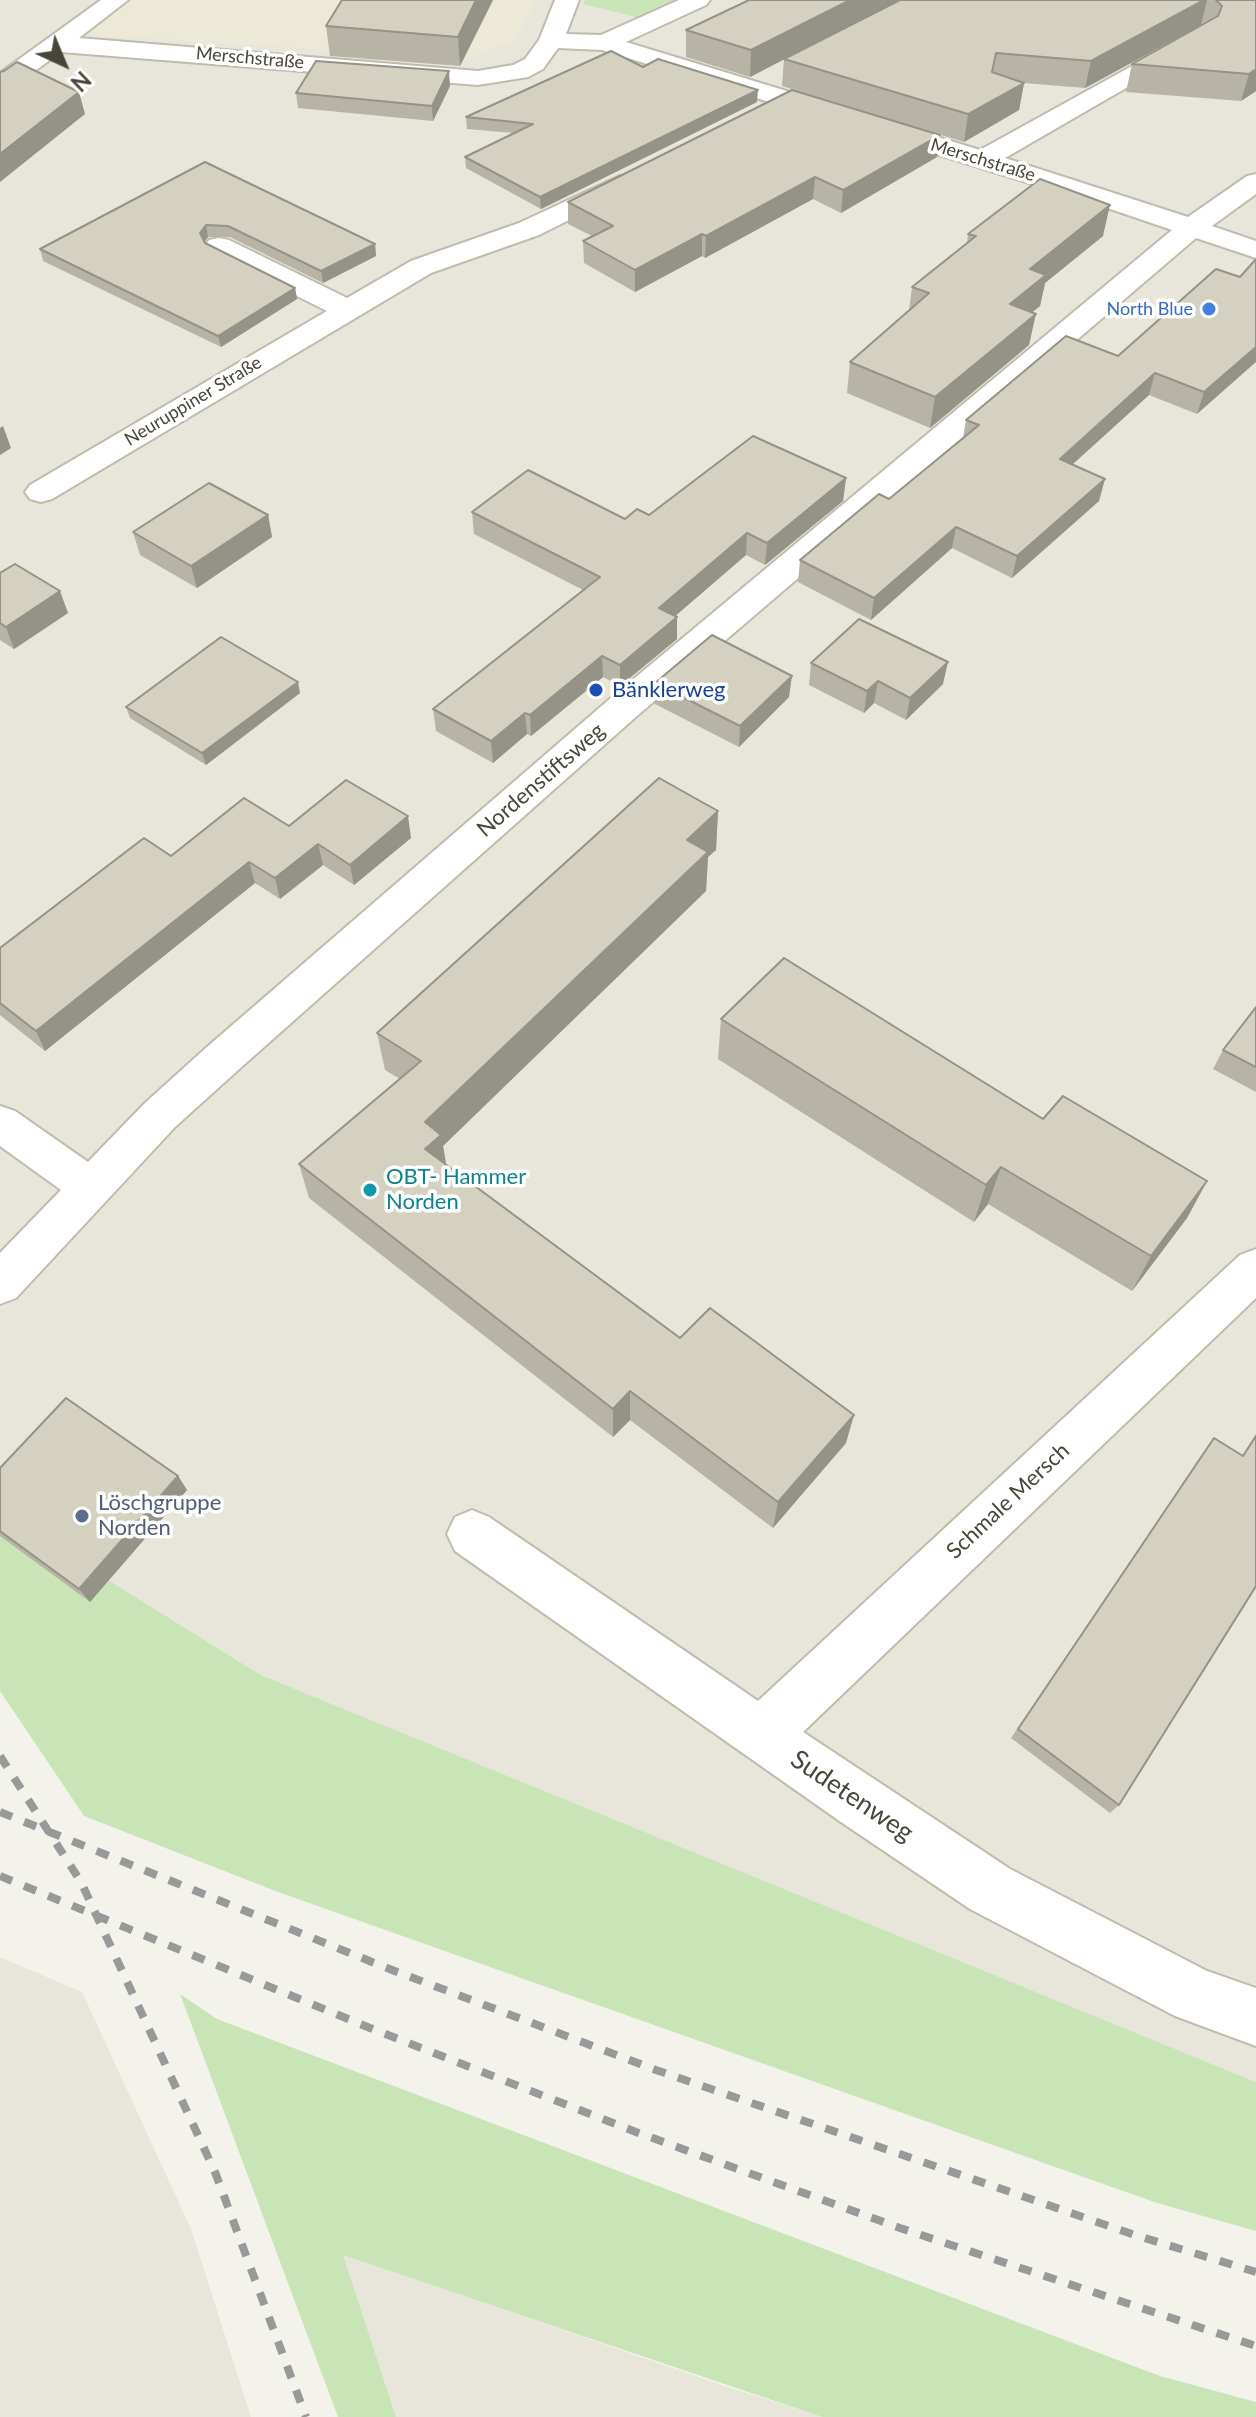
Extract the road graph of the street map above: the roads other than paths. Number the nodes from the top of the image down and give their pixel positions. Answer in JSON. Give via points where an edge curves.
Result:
{"nodes":[{"id":1,"x":116,"y":0,"type":"edge"},
{"id":2,"x":567,"y":0,"type":"edge"},
{"id":3,"x":698,"y":0,"type":"edge"},
{"id":4,"x":1200,"y":35,"type":"edge"},
{"id":5,"x":551,"y":40,"type":"junction"},
{"id":6,"x":604,"y":43,"type":"junction"},
{"id":7,"x":59,"y":44,"type":"junction"},
{"id":8,"x":0,"y":85,"type":"edge"},
{"id":9,"x":982,"y":160,"type":"junction"},
{"id":10,"x":650,"y":170,"type":"edge"},
{"id":11,"x":1256,"y":182,"type":"edge"},
{"id":12,"x":1190,"y":229,"type":"junction"},
{"id":13,"x":219,"y":246,"type":"edge"},
{"id":14,"x":1256,"y":250,"type":"edge"},
{"id":15,"x":346,"y":309,"type":"junction"},
{"id":16,"x":41,"y":492,"type":"dead end"},
{"id":17,"x":0,"y":1123,"type":"edge"},
{"id":18,"x":90,"y":1187,"type":"junction"},
{"id":19,"x":1256,"y":1269,"type":"edge"},
{"id":20,"x":0,"y":1284,"type":"edge"},
{"id":21,"x":472,"y":1534,"type":"dead end"},
{"id":22,"x":762,"y":1734,"type":"junction"},
{"id":23,"x":1256,"y":2017,"type":"edge"}],
"edges":[{"from":1,"to":7,"type":"street"},
{"from":2,"to":5,"type":"street"},
{"from":3,"to":6,"type":"street"},
{"from":4,"to":9,"type":"street"},
{"from":5,"to":6,"type":"street"},
{"from":5,"to":7,"type":"street","name":"Merschstraße","via":[[534,64],[519,72],[478,78]]},
{"from":6,"to":9,"type":"street","name":"Merschstraße","via":[[756,101],[783,88]]},
{"from":7,"to":8,"type":"street"},
{"from":9,"to":12,"type":"street","name":"Merschstraße"},
{"from":10,"to":15,"type":"street","name":"Neuruppiner Straße","via":[[529,229],[421,267]]},
{"from":11,"to":12,"type":"street","name":"Nordenstiftsweg"},
{"from":12,"to":14,"type":"street","name":"Merschstraße"},
{"from":12,"to":18,"type":"street","name":"Nordenstiftsweg","via":[[566,757],[160,1115]]},
{"from":13,"to":15,"type":"street"},
{"from":15,"to":16,"type":"street","name":"Neuruppiner Straße"},
{"from":17,"to":18,"type":"street"},
{"from":18,"to":20,"type":"street","name":"Nordenstiftsweg"},
{"from":19,"to":22,"type":"street","name":"Schmale Mersch"},
{"from":21,"to":22,"type":"street","name":"Sudetenweg"},
{"from":22,"to":23,"type":"street","name":"Sudetenweg","via":[[990,1889],[1195,1996]]}]}
